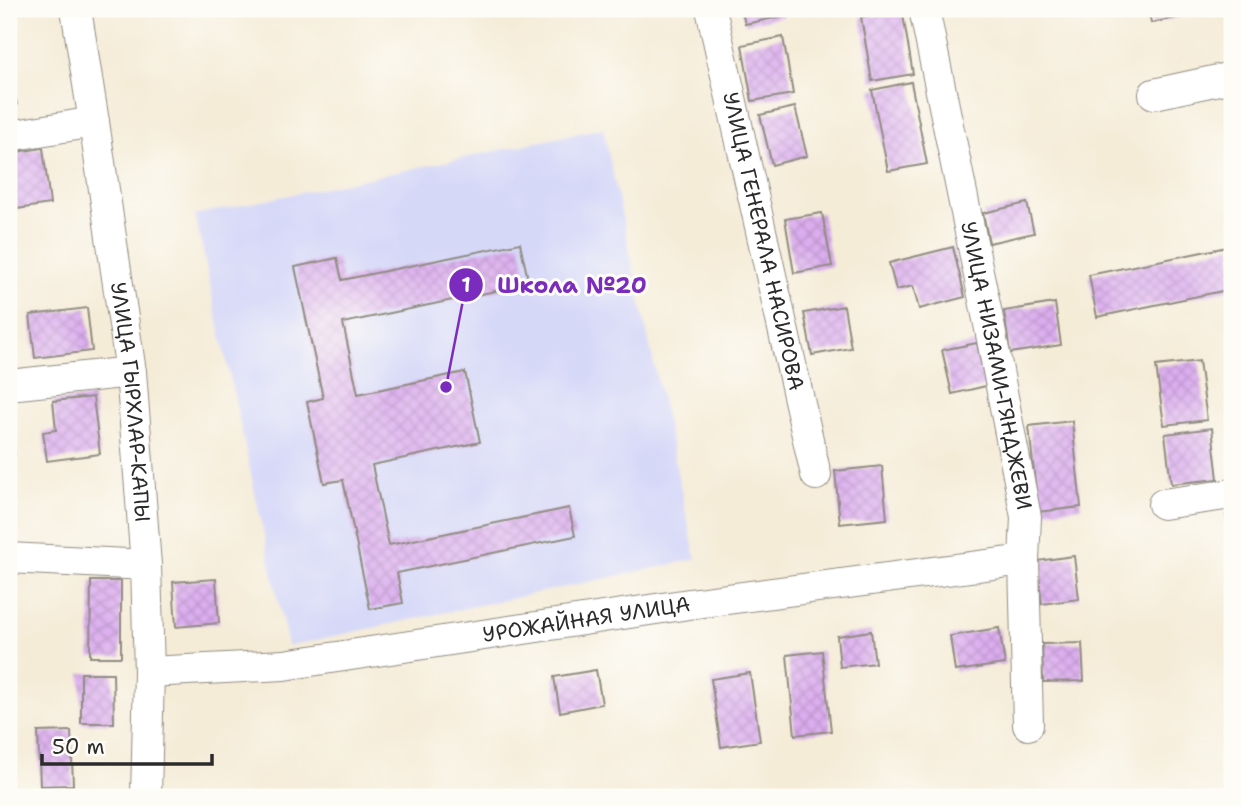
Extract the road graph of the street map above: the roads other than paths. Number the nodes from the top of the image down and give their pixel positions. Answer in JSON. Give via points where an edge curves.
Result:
{"nodes":[{"id":1,"x":76,"y":9,"type":"edge"},
{"id":2,"x":711,"y":9,"type":"edge"},
{"id":3,"x":924,"y":9,"type":"edge"},
{"id":4,"x":1232,"y":77,"type":"edge"},
{"id":5,"x":1154,"y":94,"type":"dead end"},
{"id":6,"x":94,"y":122,"type":"junction"},
{"id":7,"x":9,"y":136,"type":"edge"},
{"id":8,"x":131,"y":372,"type":"junction"},
{"id":9,"x":9,"y":385,"type":"edge"},
{"id":10,"x":816,"y":475,"type":"dead end"},
{"id":11,"x":1232,"y":494,"type":"edge"},
{"id":12,"x":1164,"y":505,"type":"dead end"},
{"id":13,"x":9,"y":558,"type":"edge"},
{"id":14,"x":1024,"y":560,"type":"junction"},
{"id":15,"x":146,"y":565,"type":"junction"},
{"id":16,"x":149,"y":672,"type":"junction"},
{"id":17,"x":1028,"y":725,"type":"dead end"},
{"id":18,"x":146,"y":797,"type":"edge"}],
"edges":[{"from":1,"to":6,"type":"street","name":"УЛИЦА ГЫРХЛАР-КАПЫ"},
{"from":2,"to":10,"type":"street","name":"УЛИЦА ГЕНЕРАЛА НАСИРОВА"},
{"from":3,"to":14,"type":"street","name":"УЛИЦА НИЗАМИ-ГЯНДЖЕВИ","via":[[1026,517]]},
{"from":4,"to":5,"type":"street"},
{"from":6,"to":7,"type":"street"},
{"from":6,"to":8,"type":"street","name":"УЛИЦА ГЫРХЛАР-КАПЫ"},
{"from":8,"to":9,"type":"street"},
{"from":8,"to":15,"type":"street","name":"УЛИЦА ГЫРХЛАР-КАПЫ"},
{"from":11,"to":12,"type":"street"},
{"from":13,"to":15,"type":"street"},
{"from":14,"to":16,"type":"street","name":"УРОЖАЙНАЯ УЛИЦА","via":[[285,665]]},
{"from":14,"to":17,"type":"street","name":"УЛИЦА НИЗАМИ-ГЯНДЖЕВИ"},
{"from":15,"to":16,"type":"street","name":"УЛИЦА ГЫРХЛАР-КАПЫ"},
{"from":16,"to":18,"type":"street","name":"УЛИЦА ГЫРХЛАР-КАПЫ"}]}
